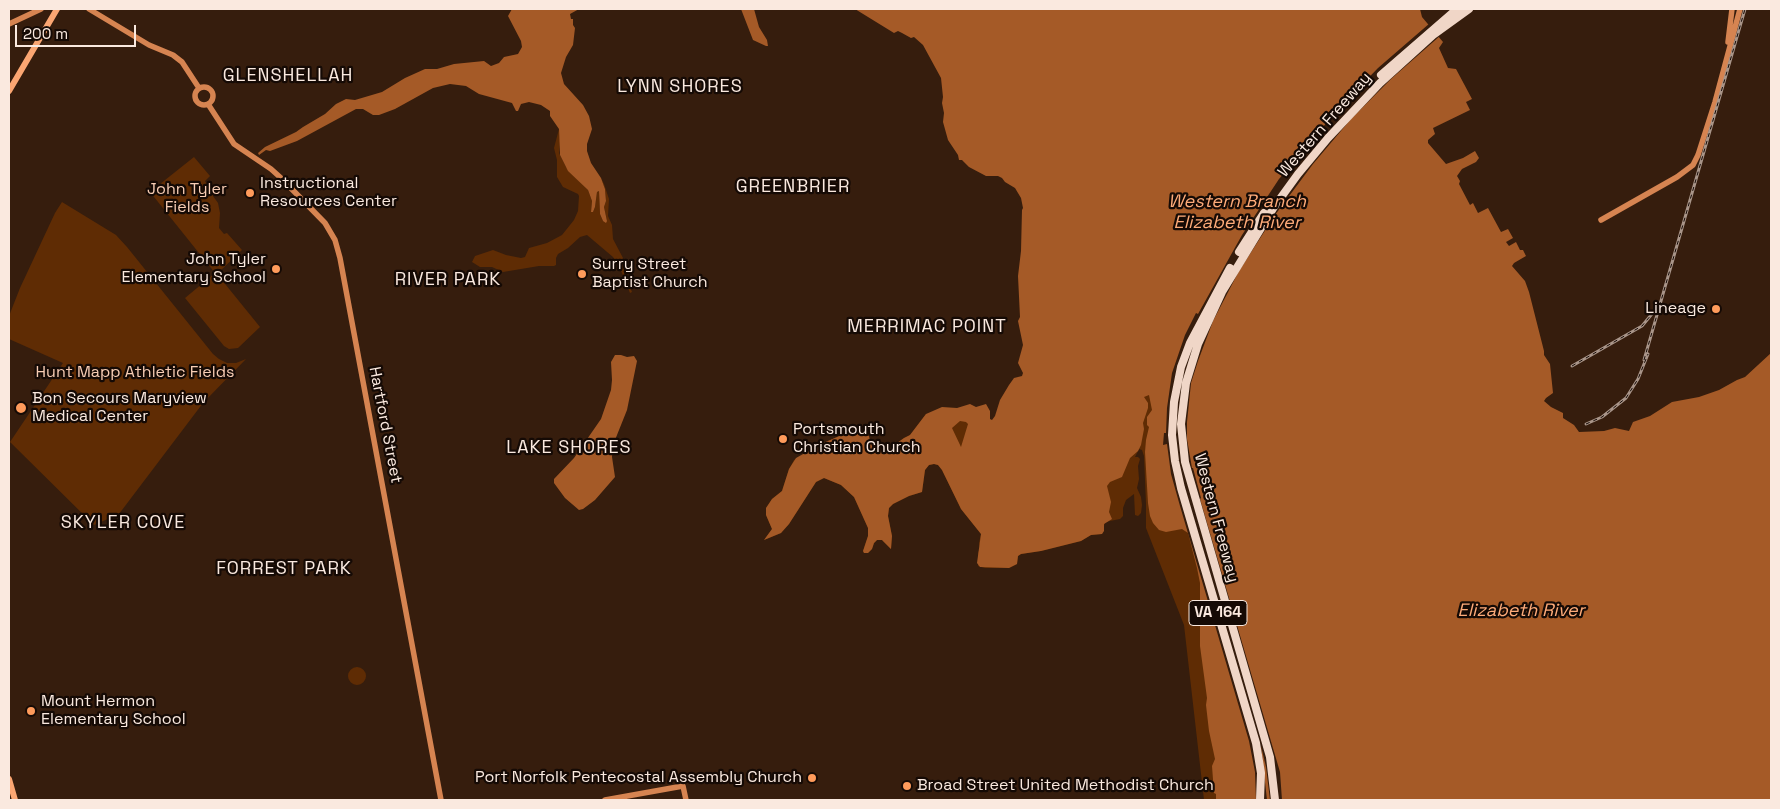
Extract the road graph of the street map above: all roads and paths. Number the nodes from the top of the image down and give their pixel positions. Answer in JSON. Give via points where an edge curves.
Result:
{"nodes":[{"id":1,"x":41,"y":9,"type":"edge"},
{"id":2,"x":57,"y":9,"type":"edge"},
{"id":3,"x":89,"y":9,"type":"edge"},
{"id":4,"x":1457,"y":9,"type":"edge"},
{"id":5,"x":1469,"y":9,"type":"edge"},
{"id":6,"x":1732,"y":9,"type":"edge"},
{"id":7,"x":1740,"y":9,"type":"edge"},
{"id":8,"x":9,"y":24,"type":"edge"},
{"id":9,"x":1726,"y":59,"type":"junction"},
{"id":10,"x":199,"y":88,"type":"junction"},
{"id":11,"x":9,"y":91,"type":"edge"},
{"id":12,"x":208,"y":104,"type":"junction"},
{"id":13,"x":1601,"y":220,"type":"dead end"},
{"id":14,"x":9,"y":779,"type":"edge"},
{"id":15,"x":15,"y":800,"type":"edge"},
{"id":16,"x":441,"y":800,"type":"edge"},
{"id":17,"x":606,"y":800,"type":"edge"},
{"id":18,"x":686,"y":800,"type":"edge"},
{"id":19,"x":1261,"y":800,"type":"edge"},
{"id":20,"x":1275,"y":800,"type":"edge"}],
"edges":[{"from":1,"to":8,"type":"street"},
{"from":2,"to":11,"type":"main road"},
{"from":3,"to":10,"type":"street","name":"Hartford Street","via":[[148,45],[173,55],[182,62]]},
{"from":4,"to":19,"type":"highway","name":"Western Freeway","number":"VA 164","via":[[1366,90],[1290,178],[1253,229],[1223,279],[1190,343],[1178,377],[1172,419],[1175,461],[1256,743]]},
{"from":5,"to":20,"type":"highway","name":"Western Freeway","number":"VA 164","via":[[1433,35],[1380,83],[1298,174],[1222,292],[1198,344],[1186,383],[1182,424],[1185,462],[1270,757]]},
{"from":6,"to":9,"type":"street"},
{"from":7,"to":9,"type":"street"},
{"from":9,"to":13,"type":"street","via":[[1693,165]]},
{"from":10,"to":12,"type":"street","name":"Hartford Street","via":[[195,93],[196,101]]},
{"from":10,"to":12,"type":"street","name":"Hartford Street","via":[[207,87],[212,91],[213,98]]},
{"from":12,"to":16,"type":"street","name":"Hartford Street","via":[[234,144],[281,178],[325,223],[334,238]]},
{"from":14,"to":15,"type":"main road"},
{"from":17,"to":18,"type":"street","via":[[683,786]]}]}
